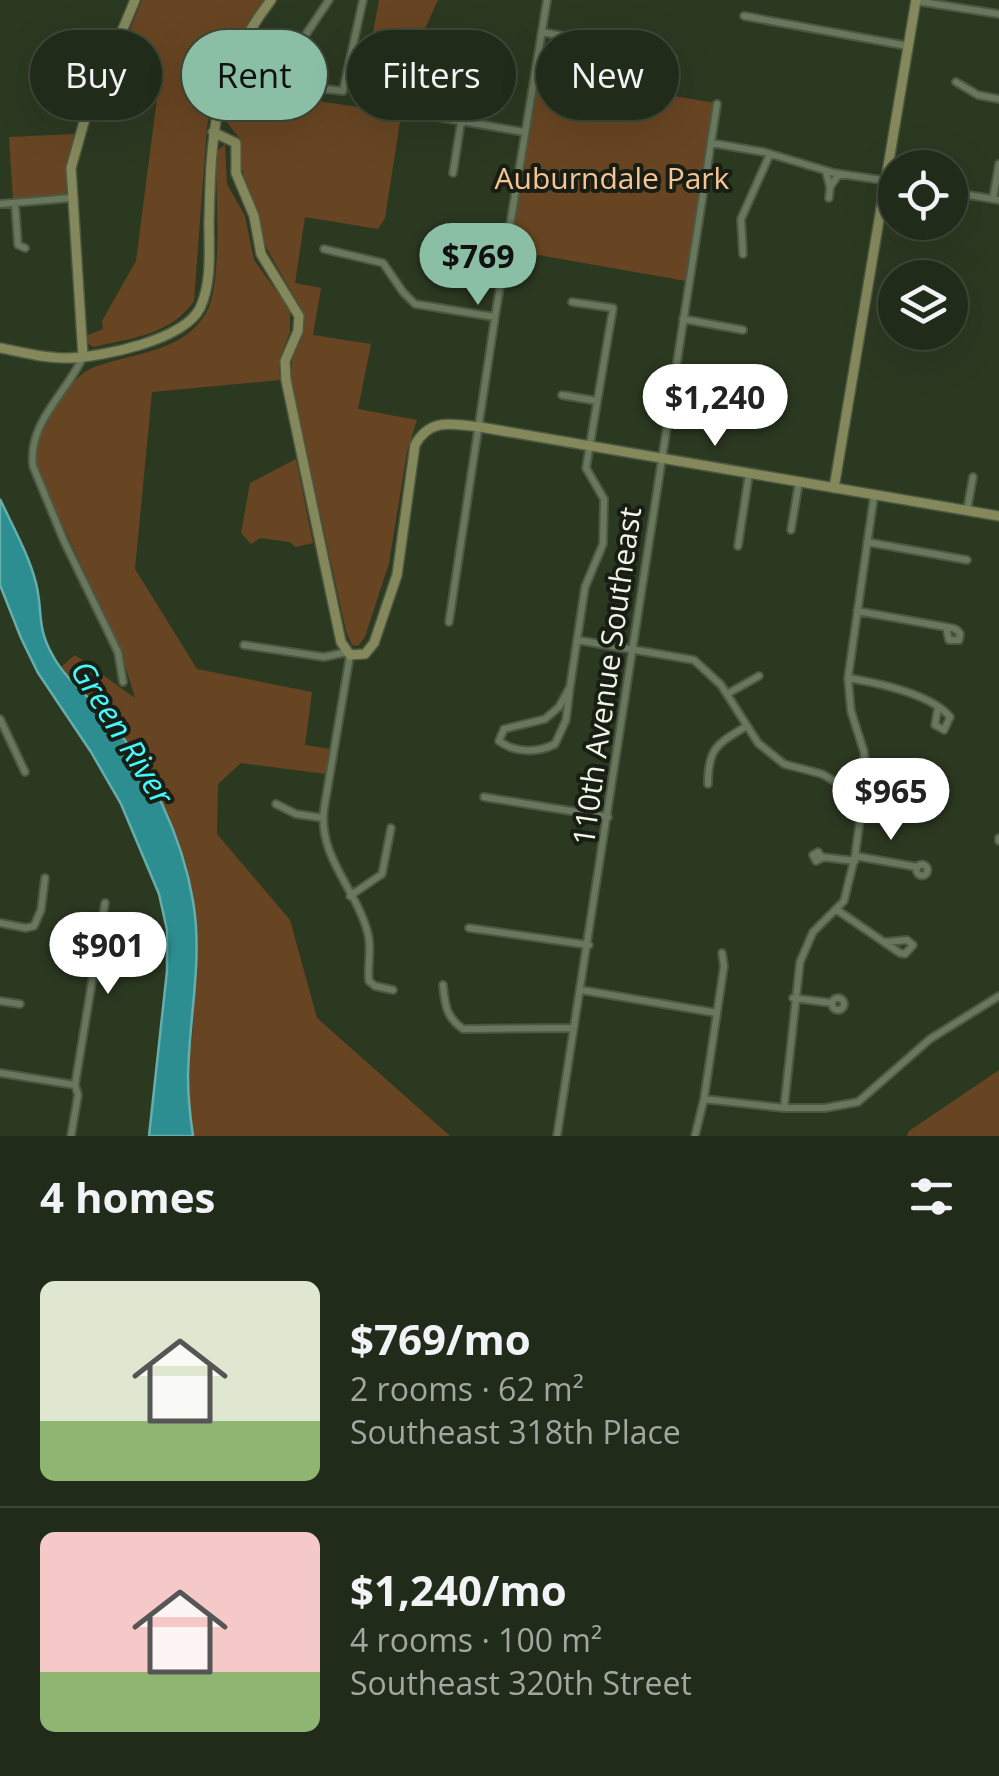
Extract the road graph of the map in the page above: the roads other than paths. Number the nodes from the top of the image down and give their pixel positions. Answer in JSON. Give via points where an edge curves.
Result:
{"nodes":[{"id":1,"x":135,"y":0,"type":"edge"},
{"id":2,"x":271,"y":0,"type":"edge"},
{"id":3,"x":329,"y":0,"type":"edge"},
{"id":4,"x":363,"y":0,"type":"edge"},
{"id":5,"x":547,"y":0,"type":"edge"},
{"id":6,"x":916,"y":1,"type":"edge"},
{"id":7,"x":999,"y":14,"type":"edge"},
{"id":8,"x":744,"y":16,"type":"dead end"},
{"id":9,"x":542,"y":30,"type":"edge"},
{"id":10,"x":909,"y":46,"type":"junction"},
{"id":11,"x":536,"y":65,"type":"edge"},
{"id":12,"x":956,"y":82,"type":"dead end"},
{"id":13,"x":999,"y":99,"type":"edge"},
{"id":14,"x":717,"y":104,"type":"dead end"},
{"id":15,"x":452,"y":120,"type":"edge"},
{"id":16,"x":462,"y":122,"type":"junction"},
{"id":17,"x":213,"y":132,"type":"junction"},
{"id":18,"x":524,"y":132,"type":"junction"},
{"id":19,"x":711,"y":143,"type":"junction"},
{"id":20,"x":894,"y":150,"type":"edge"},
{"id":21,"x":770,"y":154,"type":"junction"},
{"id":22,"x":999,"y":164,"type":"edge"},
{"id":23,"x":826,"y":172,"type":"junction"},
{"id":24,"x":453,"y":173,"type":"dead end"},
{"id":25,"x":839,"y":174,"type":"junction"},
{"id":26,"x":878,"y":179,"type":"edge"},
{"id":27,"x":830,"y":186,"type":"junction"},
{"id":28,"x":968,"y":195,"type":"edge"},
{"id":29,"x":70,"y":198,"type":"junction"},
{"id":30,"x":829,"y":198,"type":"dead end"},
{"id":31,"x":996,"y":200,"type":"edge"},
{"id":32,"x":15,"y":203,"type":"junction"},
{"id":33,"x":0,"y":204,"type":"edge"},
{"id":34,"x":879,"y":240,"type":"edge"},
{"id":35,"x":25,"y":248,"type":"dead end"},
{"id":36,"x":324,"y":249,"type":"dead end"},
{"id":37,"x":743,"y":254,"type":"dead end"},
{"id":38,"x":572,"y":302,"type":"dead end"},
{"id":39,"x":494,"y":317,"type":"junction"},
{"id":40,"x":683,"y":320,"type":"junction"},
{"id":41,"x":743,"y":330,"type":"dead end"},
{"id":42,"x":0,"y":348,"type":"edge"},
{"id":43,"x":83,"y":356,"type":"junction"},
{"id":44,"x":562,"y":395,"type":"dead end"},
{"id":45,"x":597,"y":400,"type":"junction"},
{"id":46,"x":669,"y":403,"type":"junction"},
{"id":47,"x":723,"y":414,"type":"dead end"},
{"id":48,"x":480,"y":427,"type":"junction"},
{"id":49,"x":589,"y":448,"type":"junction"},
{"id":50,"x":660,"y":459,"type":"junction"},
{"id":51,"x":749,"y":474,"type":"junction"},
{"id":52,"x":973,"y":478,"type":"dead end"},
{"id":53,"x":799,"y":482,"type":"junction"},
{"id":54,"x":834,"y":488,"type":"junction"},
{"id":55,"x":874,"y":496,"type":"junction"},
{"id":56,"x":967,"y":510,"type":"junction"},
{"id":57,"x":999,"y":516,"type":"edge"},
{"id":58,"x":791,"y":530,"type":"dead end"},
{"id":59,"x":867,"y":542,"type":"junction"},
{"id":60,"x":738,"y":546,"type":"dead end"},
{"id":61,"x":967,"y":560,"type":"dead end"},
{"id":62,"x":857,"y":610,"type":"junction"},
{"id":63,"x":449,"y":622,"type":"dead end"},
{"id":64,"x":946,"y":626,"type":"dead end"},
{"id":65,"x":577,"y":640,"type":"junction"},
{"id":66,"x":244,"y":645,"type":"dead end"},
{"id":67,"x":634,"y":648,"type":"junction"},
{"id":68,"x":348,"y":654,"type":"junction"},
{"id":69,"x":759,"y":676,"type":"dead end"},
{"id":70,"x":848,"y":678,"type":"junction"},
{"id":71,"x":123,"y":682,"type":"dead end"},
{"id":72,"x":570,"y":686,"type":"junction"},
{"id":73,"x":727,"y":694,"type":"junction"},
{"id":74,"x":938,"y":708,"type":"dead end"},
{"id":75,"x":0,"y":719,"type":"edge"},
{"id":76,"x":745,"y":727,"type":"junction"},
{"id":77,"x":25,"y":772,"type":"dead end"},
{"id":78,"x":708,"y":784,"type":"dead end"},
{"id":79,"x":865,"y":788,"type":"junction"},
{"id":80,"x":484,"y":797,"type":"dead end"},
{"id":81,"x":928,"y":797,"type":"dead end"},
{"id":82,"x":276,"y":804,"type":"dead end"},
{"id":83,"x":608,"y":817,"type":"junction"},
{"id":84,"x":323,"y":818,"type":"junction"},
{"id":85,"x":391,"y":828,"type":"dead end"},
{"id":86,"x":822,"y":856,"type":"dead end"},
{"id":87,"x":855,"y":859,"type":"junction"},
{"id":88,"x":917,"y":867,"type":"dead end"},
{"id":89,"x":45,"y":878,"type":"dead end"},
{"id":90,"x":350,"y":896,"type":"junction"},
{"id":91,"x":105,"y":902,"type":"dead end"},
{"id":92,"x":837,"y":910,"type":"junction"},
{"id":93,"x":0,"y":923,"type":"edge"},
{"id":94,"x":469,"y":928,"type":"dead end"},
{"id":95,"x":886,"y":942,"type":"dead end"},
{"id":96,"x":589,"y":945,"type":"junction"},
{"id":97,"x":722,"y":953,"type":"dead end"},
{"id":98,"x":443,"y":984,"type":"dead end"},
{"id":99,"x":393,"y":990,"type":"dead end"},
{"id":100,"x":581,"y":990,"type":"junction"},
{"id":101,"x":999,"y":996,"type":"edge"},
{"id":102,"x":793,"y":998,"type":"junction"},
{"id":103,"x":0,"y":1000,"type":"edge"},
{"id":104,"x":832,"y":1003,"type":"dead end"},
{"id":105,"x":20,"y":1004,"type":"dead end"},
{"id":106,"x":717,"y":1012,"type":"junction"},
{"id":107,"x":574,"y":1028,"type":"junction"},
{"id":108,"x":0,"y":1073,"type":"edge"},
{"id":109,"x":75,"y":1086,"type":"junction"},
{"id":110,"x":704,"y":1099,"type":"junction"},
{"id":111,"x":784,"y":1108,"type":"junction"},
{"id":112,"x":72,"y":1136,"type":"edge"},
{"id":113,"x":557,"y":1136,"type":"edge"},
{"id":114,"x":695,"y":1136,"type":"edge"}],
"edges":[{"from":1,"to":29,"type":"street","via":[[76,142]]},
{"from":2,"to":17,"type":"street","via":[[230,69]]},
{"from":3,"to":4,"type":"street","via":[[292,55],[284,83],[344,90]]},
{"from":5,"to":9,"type":"street"},
{"from":6,"to":7,"type":"street"},
{"from":6,"to":10,"type":"street"},
{"from":8,"to":10,"type":"street"},
{"from":10,"to":20,"type":"street"},
{"from":11,"to":18,"type":"street"},
{"from":12,"to":13,"type":"street"},
{"from":14,"to":19,"type":"street","name":"110th Avenue Southeast"},
{"from":15,"to":16,"type":"street"},
{"from":16,"to":18,"type":"street"},
{"from":16,"to":24,"type":"street"},
{"from":17,"to":43,"type":"street","via":[[208,262],[199,310],[176,332]]},
{"from":17,"to":68,"type":"street","via":[[236,143],[236,172],[262,254],[299,316],[285,373]]},
{"from":18,"to":39,"type":"street"},
{"from":19,"to":21,"type":"street"},
{"from":19,"to":40,"type":"street","name":"110th Avenue Southeast"},
{"from":21,"to":23,"type":"street"},
{"from":21,"to":37,"type":"street","via":[[741,218]]},
{"from":22,"to":31,"type":"street"},
{"from":23,"to":25,"type":"street"},
{"from":23,"to":27,"type":"street"},
{"from":25,"to":26,"type":"street"},
{"from":25,"to":27,"type":"street"},
{"from":27,"to":30,"type":"street"},
{"from":28,"to":31,"type":"street"},
{"from":29,"to":32,"type":"street"},
{"from":29,"to":43,"type":"street"},
{"from":32,"to":33,"type":"street"},
{"from":32,"to":35,"type":"street","via":[[18,245]]},
{"from":34,"to":54,"type":"street"},
{"from":36,"to":39,"type":"street","via":[[384,263],[415,304]]},
{"from":38,"to":45,"type":"street","via":[[612,308]]},
{"from":39,"to":48,"type":"street"},
{"from":40,"to":41,"type":"street"},
{"from":40,"to":46,"type":"street","name":"110th Avenue Southeast"},
{"from":42,"to":43,"type":"street"},
{"from":43,"to":71,"type":"street","via":[[36,432],[33,466],[118,652]]},
{"from":44,"to":45,"type":"street"},
{"from":45,"to":49,"type":"street"},
{"from":46,"to":47,"type":"street"},
{"from":46,"to":50,"type":"street","name":"110th Avenue Southeast"},
{"from":48,"to":49,"type":"street"},
{"from":48,"to":63,"type":"street"},
{"from":48,"to":68,"type":"street","via":[[442,423],[425,430],[414,450],[394,587],[370,650]]},
{"from":49,"to":50,"type":"street"},
{"from":49,"to":65,"type":"street","via":[[586,471],[604,498],[603,544],[585,586]]},
{"from":50,"to":51,"type":"street"},
{"from":50,"to":67,"type":"street","name":"110th Avenue Southeast"},
{"from":51,"to":53,"type":"street"},
{"from":51,"to":60,"type":"street"},
{"from":52,"to":56,"type":"street"},
{"from":53,"to":54,"type":"street"},
{"from":53,"to":58,"type":"street"},
{"from":54,"to":55,"type":"street"},
{"from":55,"to":56,"type":"street"},
{"from":55,"to":59,"type":"street"},
{"from":56,"to":57,"type":"street"},
{"from":59,"to":61,"type":"street"},
{"from":59,"to":62,"type":"street"},
{"from":62,"to":64,"type":"street"},
{"from":62,"to":70,"type":"street"},
{"from":65,"to":67,"type":"street"},
{"from":65,"to":72,"type":"street"},
{"from":66,"to":68,"type":"street","via":[[324,657]]},
{"from":67,"to":73,"type":"street","via":[[694,660]]},
{"from":67,"to":83,"type":"street","name":"110th Avenue Southeast"},
{"from":68,"to":84,"type":"street"},
{"from":69,"to":73,"type":"street"},
{"from":70,"to":74,"type":"street","via":[[890,686]]},
{"from":70,"to":79,"type":"street"},
{"from":72,"to":72,"type":"street","via":[[553,713],[504,729],[499,742],[529,750],[555,744]]},
{"from":73,"to":76,"type":"street"},
{"from":75,"to":77,"type":"street"},
{"from":76,"to":78,"type":"street","via":[[713,751]]},
{"from":76,"to":79,"type":"street","via":[[784,764]]},
{"from":79,"to":81,"type":"street"},
{"from":79,"to":87,"type":"street"},
{"from":80,"to":83,"type":"street"},
{"from":82,"to":84,"type":"street"},
{"from":83,"to":96,"type":"street","name":"110th Avenue Southeast"},
{"from":84,"to":90,"type":"street","via":[[325,840]]},
{"from":85,"to":90,"type":"street","via":[[381,876]]},
{"from":86,"to":87,"type":"street"},
{"from":87,"to":88,"type":"street"},
{"from":87,"to":92,"type":"street"},
{"from":89,"to":93,"type":"street","via":[[36,924]]},
{"from":90,"to":99,"type":"street","via":[[368,935],[368,980]]},
{"from":91,"to":109,"type":"street"},
{"from":92,"to":95,"type":"street"},
{"from":92,"to":102,"type":"street","via":[[807,942]]},
{"from":94,"to":96,"type":"street"},
{"from":96,"to":100,"type":"street","name":"110th Avenue Southeast"},
{"from":97,"to":106,"type":"street"},
{"from":98,"to":107,"type":"street","via":[[446,1011],[463,1028]]},
{"from":100,"to":106,"type":"street"},
{"from":100,"to":107,"type":"street","name":"110th Avenue Southeast"},
{"from":101,"to":111,"type":"street","via":[[930,1040],[858,1102]]},
{"from":102,"to":104,"type":"street"},
{"from":102,"to":111,"type":"street"},
{"from":103,"to":105,"type":"street"},
{"from":106,"to":110,"type":"street"},
{"from":107,"to":113,"type":"street","name":"110th Avenue Southeast"},
{"from":108,"to":109,"type":"street"},
{"from":109,"to":112,"type":"street"},
{"from":110,"to":111,"type":"street"},
{"from":110,"to":114,"type":"street"}]}
